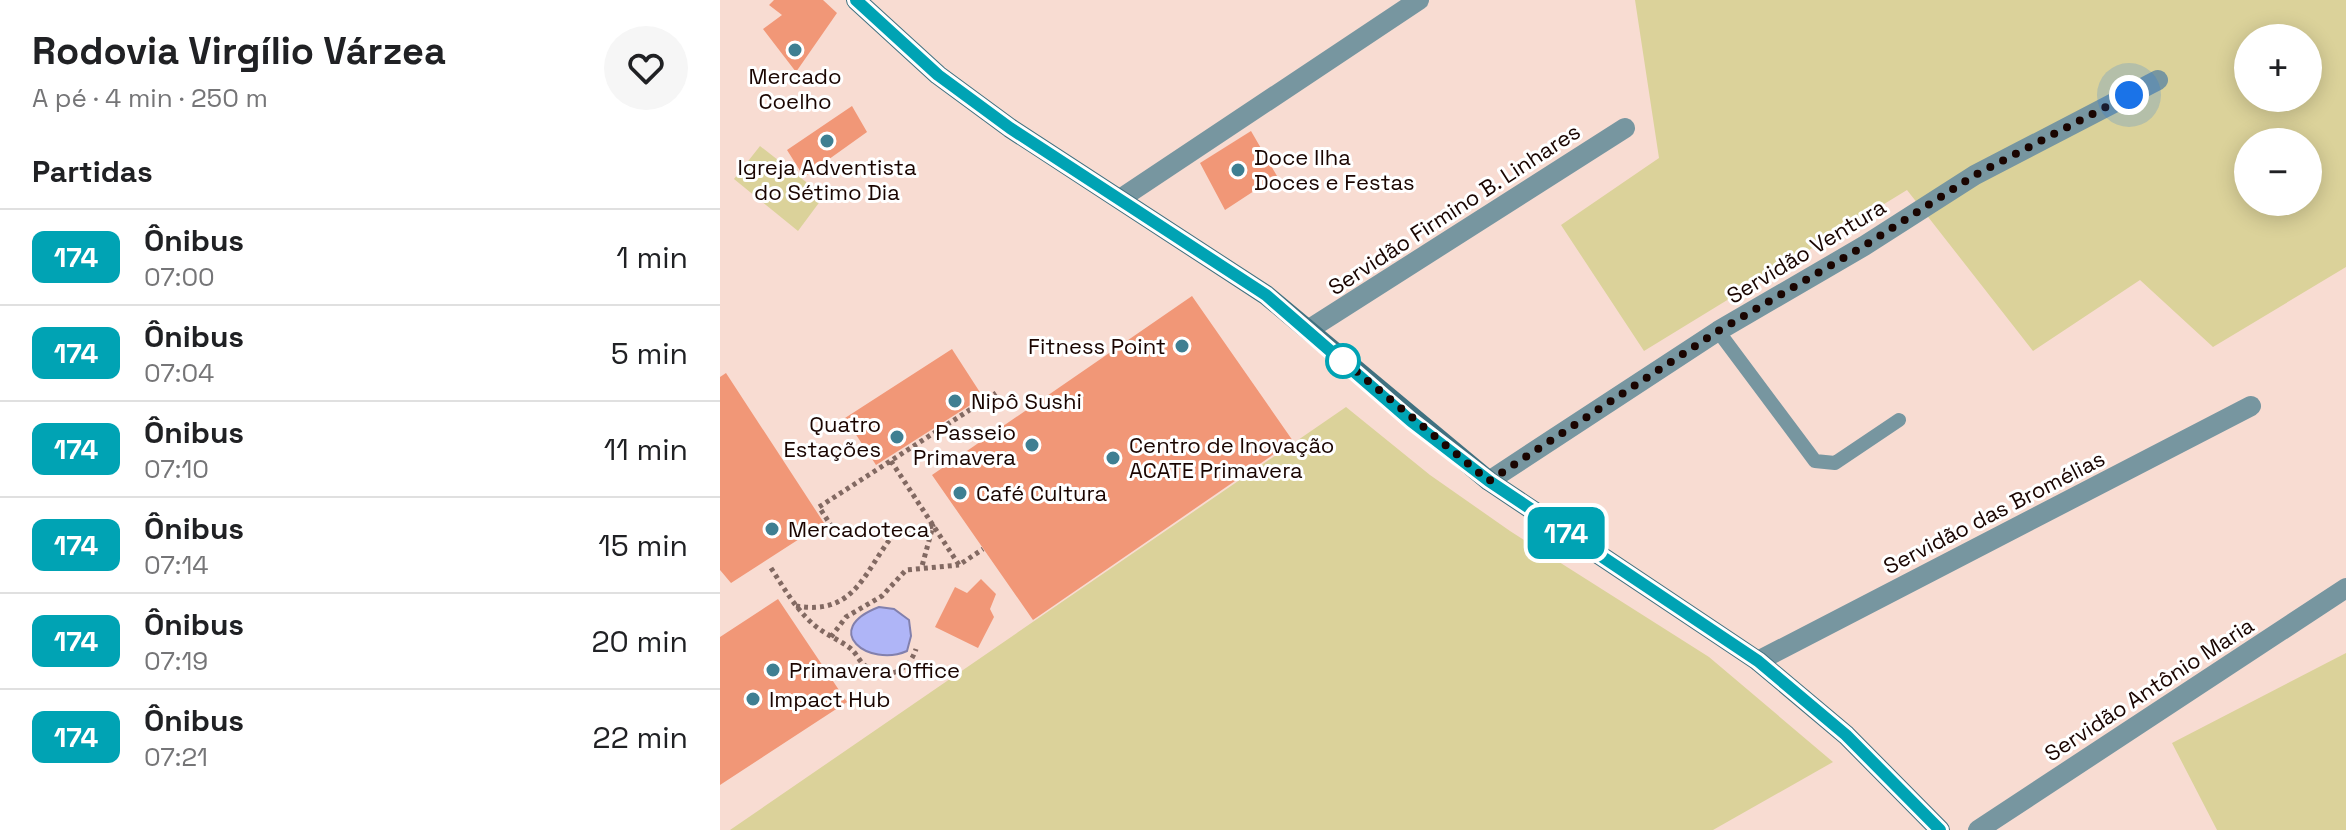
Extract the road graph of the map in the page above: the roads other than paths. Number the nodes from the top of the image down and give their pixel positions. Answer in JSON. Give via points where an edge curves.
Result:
{"nodes":[{"id":1,"x":856,"y":0,"type":"edge"},
{"id":2,"x":1419,"y":0,"type":"edge"},
{"id":3,"x":2158,"y":80,"type":"dead end"},
{"id":4,"x":1625,"y":128,"type":"dead end"},
{"id":5,"x":1120,"y":199,"type":"junction"},
{"id":6,"x":1308,"y":330,"type":"junction"},
{"id":7,"x":1718,"y":331,"type":"junction"},
{"id":8,"x":2251,"y":406,"type":"dead end"},
{"id":9,"x":1899,"y":420,"type":"dead end"},
{"id":10,"x":1489,"y":481,"type":"junction"},
{"id":11,"x":2346,"y":588,"type":"edge"},
{"id":12,"x":1758,"y":661,"type":"junction"},
{"id":13,"x":1940,"y":830,"type":"edge"},
{"id":14,"x":1978,"y":830,"type":"edge"}],
"edges":[{"from":1,"to":5,"type":"main road","via":[[938,75]]},
{"from":2,"to":5,"type":"street"},
{"from":3,"to":7,"type":"street","name":"Servidão Ventura","via":[[2015,152]]},
{"from":4,"to":6,"type":"street","name":"Servidão Firmino B. Linhares"},
{"from":5,"to":6,"type":"main road","via":[[1255,288]]},
{"from":6,"to":10,"type":"main road"},
{"from":7,"to":9,"type":"lane","via":[[1815,461],[1835,463]]},
{"from":7,"to":10,"type":"street","name":"Servidão Ventura"},
{"from":8,"to":12,"type":"street","name":"Servidão das Bromélias"},
{"from":10,"to":12,"type":"main road"},
{"from":11,"to":14,"type":"street","name":"Servidão Antônio Maria"},
{"from":12,"to":13,"type":"main road","via":[[1846,735]]}]}
